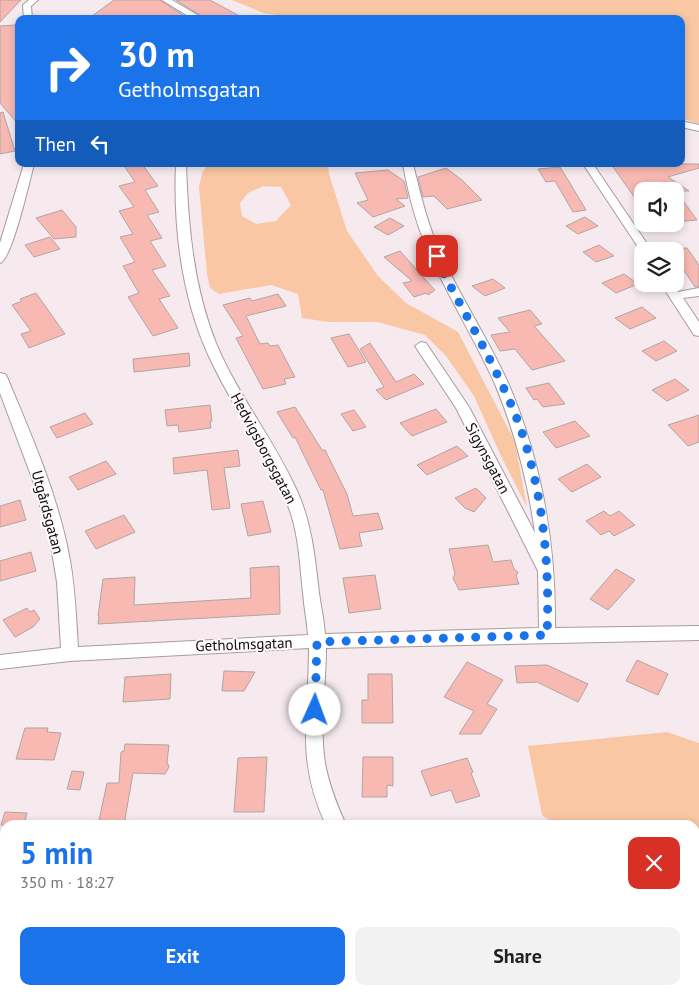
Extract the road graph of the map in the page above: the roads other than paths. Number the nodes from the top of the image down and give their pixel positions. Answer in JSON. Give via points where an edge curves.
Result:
{"nodes":[{"id":1,"x":166,"y":0,"type":"edge"},
{"id":2,"x":193,"y":15,"type":"edge"},
{"id":3,"x":685,"y":125,"type":"edge"},
{"id":4,"x":699,"y":128,"type":"edge"},
{"id":5,"x":28,"y":167,"type":"edge"},
{"id":6,"x":181,"y":167,"type":"edge"},
{"id":7,"x":409,"y":167,"type":"edge"},
{"id":8,"x":590,"y":167,"type":"edge"},
{"id":9,"x":640,"y":242,"type":"edge"},
{"id":10,"x":0,"y":259,"type":"edge"},
{"id":11,"x":672,"y":292,"type":"edge"},
{"id":12,"x":699,"y":292,"type":"edge"},
{"id":13,"x":674,"y":296,"type":"junction"},
{"id":14,"x":699,"y":332,"type":"edge"},
{"id":15,"x":421,"y":346,"type":"dead end"},
{"id":16,"x":0,"y":377,"type":"edge"},
{"id":17,"x":547,"y":574,"type":"junction"},
{"id":18,"x":699,"y":633,"type":"edge"},
{"id":19,"x":547,"y":635,"type":"junction"},
{"id":20,"x":317,"y":642,"type":"junction"},
{"id":21,"x":70,"y":654,"type":"junction"},
{"id":22,"x":0,"y":662,"type":"edge"},
{"id":23,"x":334,"y":820,"type":"edge"}],
"edges":[{"from":1,"to":2,"type":"street"},
{"from":3,"to":4,"type":"street"},
{"from":5,"to":10,"type":"street"},
{"from":6,"to":20,"type":"street","name":"Hedvigsborgsgatan","via":[[186,245],[196,300],[208,341],[298,513]]},
{"from":7,"to":17,"type":"street","via":[[423,221],[444,274],[519,424],[542,516]]},
{"from":8,"to":9,"type":"street"},
{"from":11,"to":13,"type":"street"},
{"from":12,"to":13,"type":"street"},
{"from":13,"to":14,"type":"street"},
{"from":15,"to":17,"type":"street","name":"Sigynsgatan","via":[[466,415]]},
{"from":16,"to":21,"type":"street","name":"Utgårdsgatan","via":[[43,486],[58,541]]},
{"from":17,"to":19,"type":"street"},
{"from":18,"to":19,"type":"street","name":"Getholmsgatan"},
{"from":19,"to":20,"type":"street","name":"Getholmsgatan"},
{"from":20,"to":21,"type":"street","name":"Getholmsgatan"},
{"from":20,"to":23,"type":"street","name":"Hedvigsborgsgatan","via":[[314,743],[325,803]]},
{"from":21,"to":22,"type":"street","name":"Getholmsgatan"}]}
